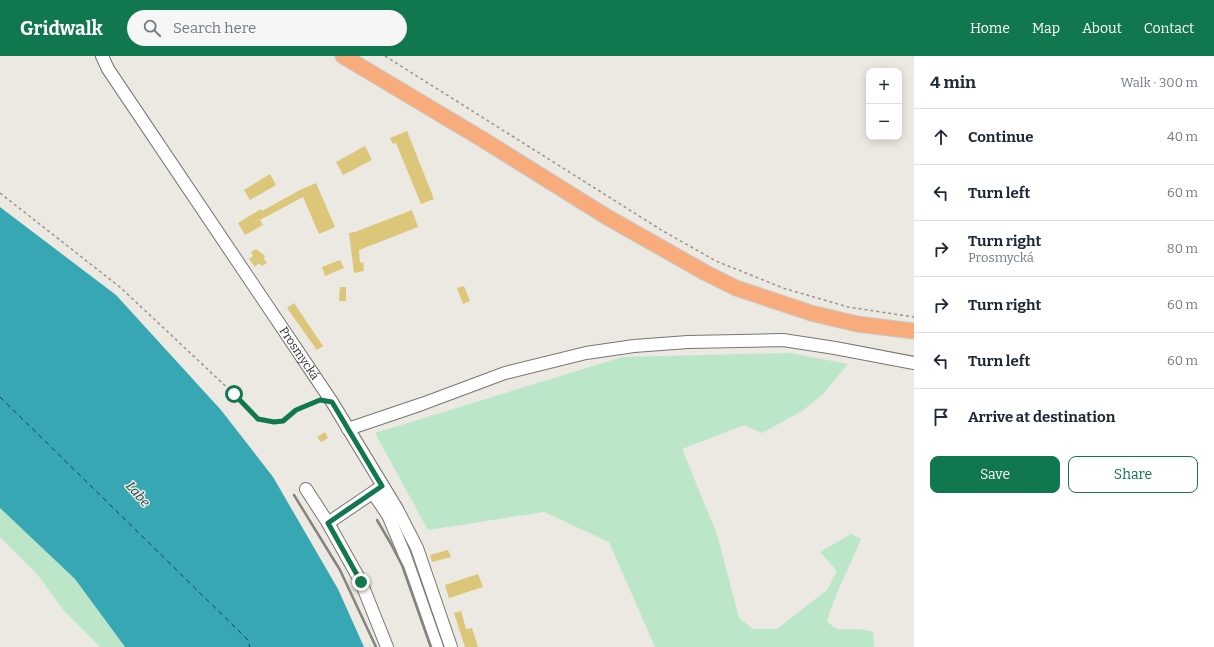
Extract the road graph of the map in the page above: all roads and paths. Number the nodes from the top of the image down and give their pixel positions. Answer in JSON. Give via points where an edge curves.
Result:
{"nodes":[{"id":1,"x":102,"y":56,"type":"edge"},
{"id":2,"x":343,"y":56,"type":"edge"},
{"id":3,"x":385,"y":56,"type":"edge"},
{"id":4,"x":0,"y":193,"type":"edge"},
{"id":5,"x":914,"y":316,"type":"edge"},
{"id":6,"x":914,"y":331,"type":"edge"},
{"id":7,"x":914,"y":364,"type":"edge"},
{"id":8,"x":332,"y":402,"type":"junction"},
{"id":9,"x":348,"y":429,"type":"junction"},
{"id":10,"x":306,"y":489,"type":"dead end"},
{"id":11,"x":377,"y":490,"type":"junction"},
{"id":12,"x":328,"y":523,"type":"junction"},
{"id":13,"x":387,"y":647,"type":"edge"},
{"id":14,"x":437,"y":647,"type":"edge"},
{"id":15,"x":451,"y":647,"type":"edge"}],
"edges":[{"from":1,"to":8,"type":"street","name":"Prosmycká","via":[[108,69]]},
{"from":2,"to":6,"type":"main road","via":[[482,138],[607,217],[736,288],[811,313],[857,324]]},
{"from":3,"to":5,"type":"path","via":[[663,231],[716,261],[783,288],[848,306]]},
{"from":4,"to":8,"type":"path","via":[[121,288],[258,419],[283,421],[296,410],[320,400]]},
{"from":7,"to":9,"type":"street","via":[[783,340],[634,346],[586,353],[505,373]]},
{"from":8,"to":9,"type":"street","name":"Prosmycká"},
{"from":9,"to":11,"type":"street","name":"Prosmycká"},
{"from":10,"to":12,"type":"street"},
{"from":11,"to":12,"type":"street"},
{"from":11,"to":14,"type":"street","via":[[404,552]]},
{"from":11,"to":15,"type":"street","name":"Prosmycká","via":[[397,509],[417,548]]},
{"from":12,"to":13,"type":"street","via":[[361,582]]}]}
